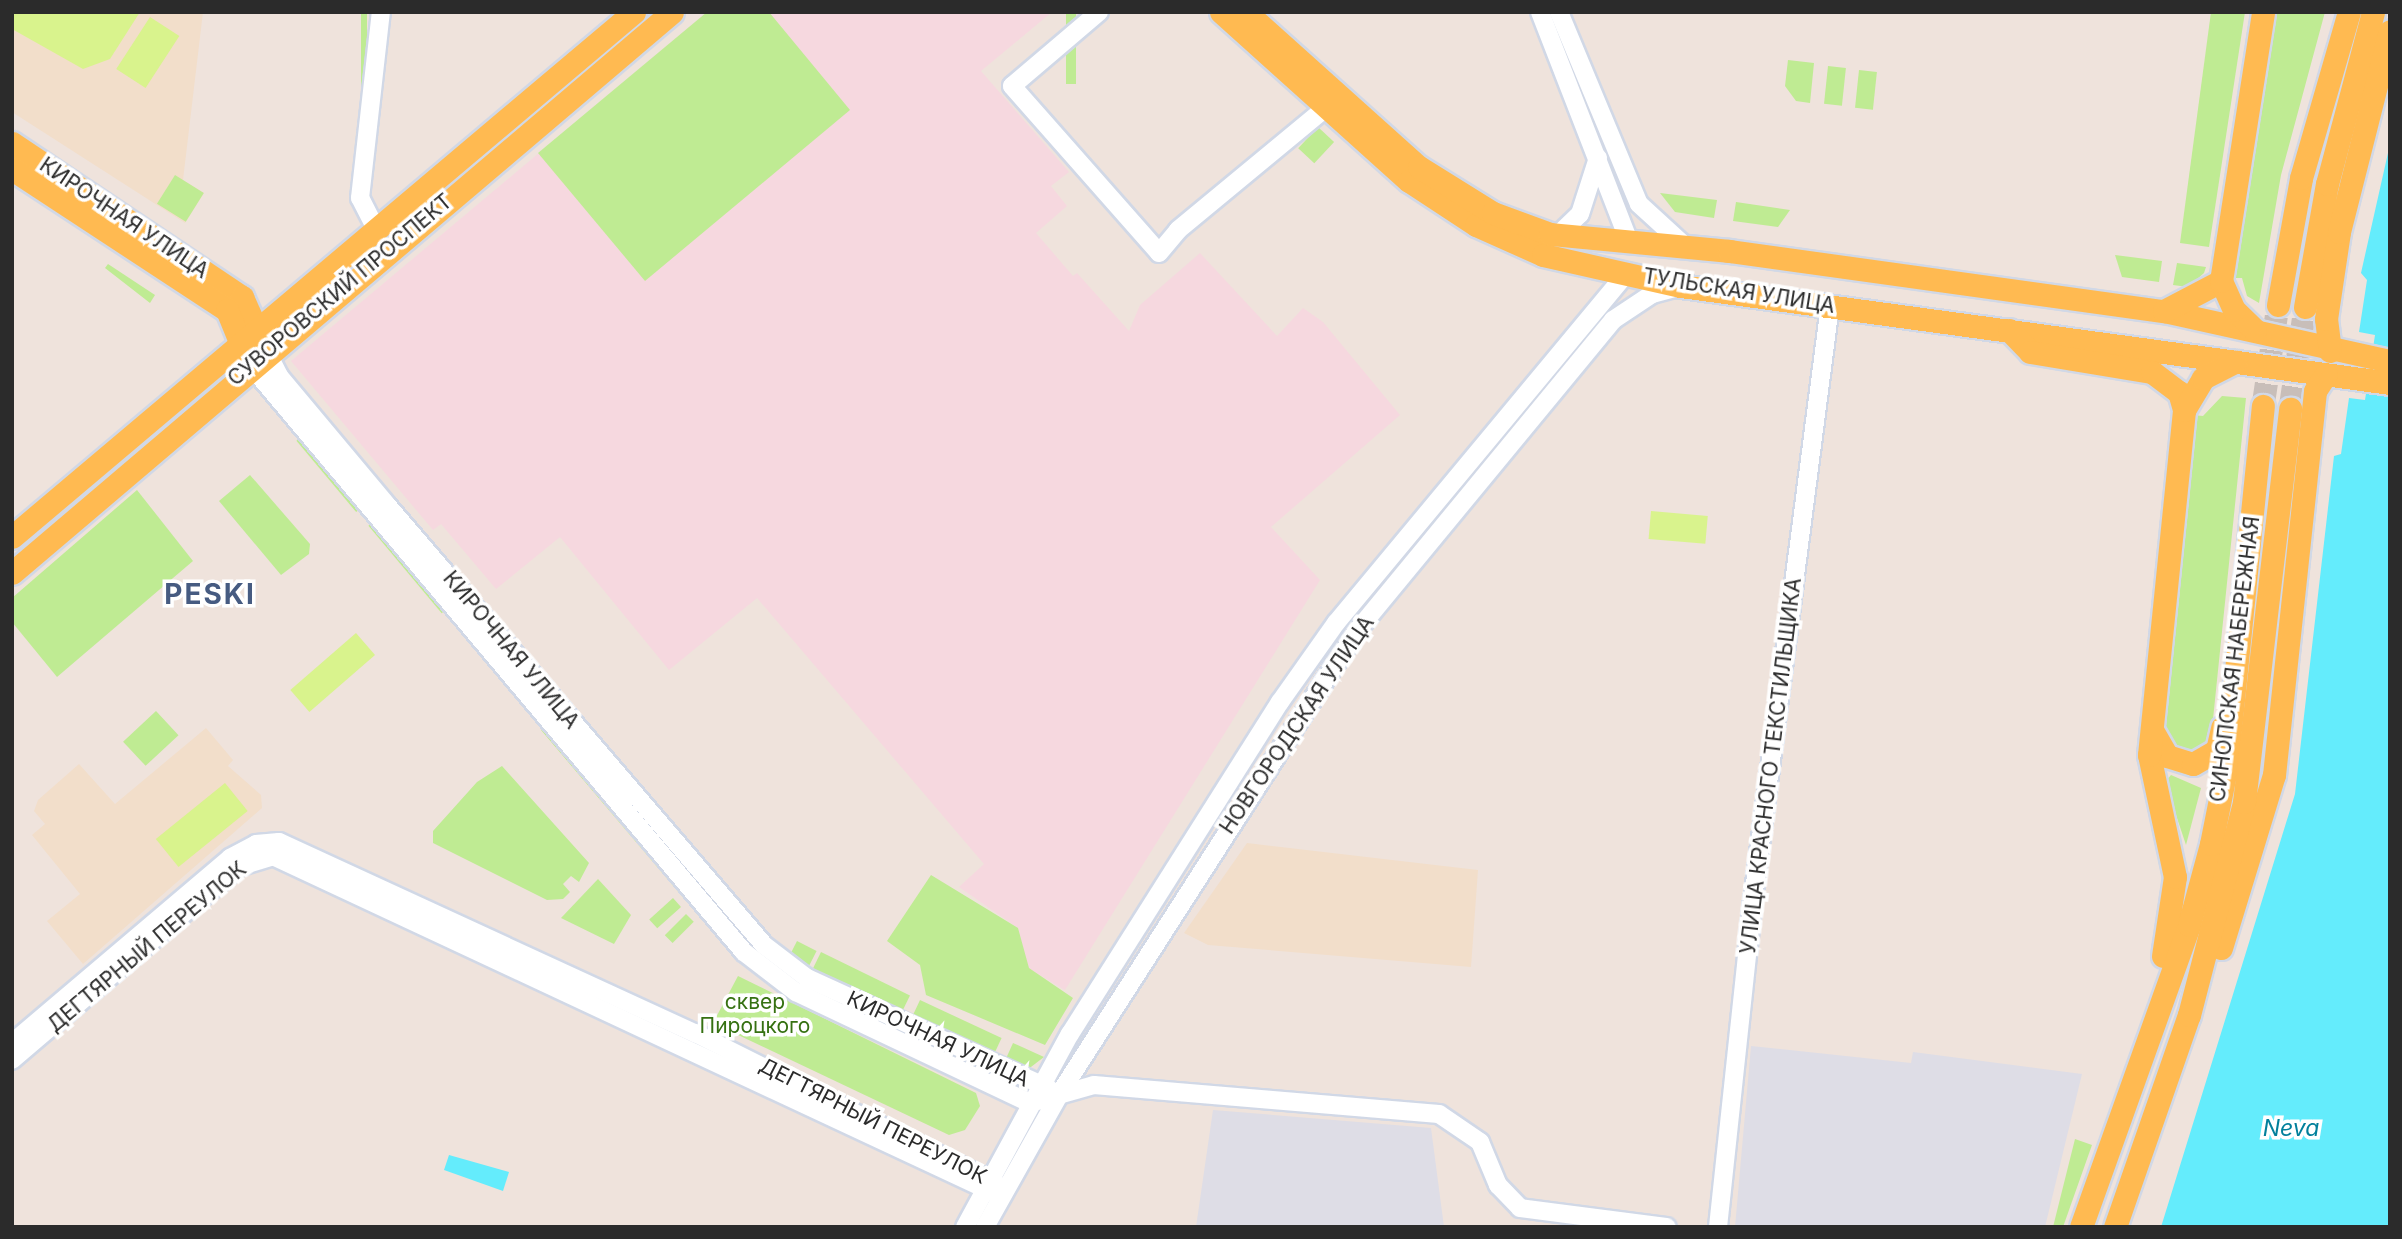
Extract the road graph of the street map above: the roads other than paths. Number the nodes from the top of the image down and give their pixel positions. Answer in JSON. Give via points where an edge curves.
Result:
{"nodes":[{"id":1,"x":381,"y":12,"type":"edge"},
{"id":2,"x":634,"y":12,"type":"edge"},
{"id":3,"x":672,"y":12,"type":"edge"},
{"id":4,"x":1099,"y":12,"type":"edge"},
{"id":5,"x":1221,"y":12,"type":"edge"},
{"id":6,"x":1246,"y":12,"type":"edge"},
{"id":7,"x":1540,"y":12,"type":"edge"},
{"id":8,"x":1559,"y":12,"type":"edge"},
{"id":9,"x":2263,"y":12,"type":"edge"},
{"id":10,"x":2350,"y":12,"type":"edge"},
{"id":11,"x":2373,"y":12,"type":"edge"},
{"id":12,"x":2390,"y":31,"type":"edge"},
{"id":13,"x":1332,"y":102,"type":"junction"},
{"id":14,"x":12,"y":143,"type":"edge"},
{"id":15,"x":1598,"y":158,"type":"junction"},
{"id":16,"x":12,"y":169,"type":"edge"},
{"id":17,"x":376,"y":229,"type":"junction"},
{"id":18,"x":1558,"y":235,"type":"junction"},
{"id":19,"x":1629,"y":241,"type":"junction"},
{"id":20,"x":1686,"y":247,"type":"junction"},
{"id":21,"x":1628,"y":273,"type":"junction"},
{"id":22,"x":2221,"y":281,"type":"junction"},
{"id":23,"x":1681,"y":286,"type":"junction"},
{"id":24,"x":2031,"y":294,"type":"junction"},
{"id":25,"x":2278,"y":305,"type":"tunnel mouth"},
{"id":26,"x":1830,"y":306,"type":"junction"},
{"id":27,"x":2305,"y":307,"type":"tunnel mouth"},
{"id":28,"x":2164,"y":311,"type":"junction"},
{"id":29,"x":2017,"y":331,"type":"junction"},
{"id":30,"x":2256,"y":331,"type":"junction"},
{"id":31,"x":247,"y":335,"type":"junction"},
{"id":32,"x":259,"y":359,"type":"junction"},
{"id":33,"x":2390,"y":361,"type":"edge"},
{"id":34,"x":2235,"y":362,"type":"junction"},
{"id":35,"x":2334,"y":363,"type":"junction"},
{"id":36,"x":2390,"y":383,"type":"edge"},
{"id":37,"x":2263,"y":406,"type":"tunnel mouth"},
{"id":38,"x":2290,"y":409,"type":"tunnel mouth"},
{"id":39,"x":2184,"y":410,"type":"junction"},
{"id":40,"x":12,"y":537,"type":"edge"},
{"id":41,"x":12,"y":573,"type":"edge"},
{"id":42,"x":2234,"y":682,"type":"junction"},
{"id":43,"x":2152,"y":730,"type":"junction"},
{"id":44,"x":2200,"y":975,"type":"junction"},
{"id":45,"x":2153,"y":1022,"type":"junction"},
{"id":46,"x":12,"y":1043,"type":"edge"},
{"id":47,"x":12,"y":1060,"type":"edge"},
{"id":48,"x":1039,"y":1087,"type":"junction"},
{"id":49,"x":1062,"y":1090,"type":"junction"},
{"id":50,"x":1030,"y":1103,"type":"junction"},
{"id":51,"x":985,"y":1184,"type":"junction"},
{"id":52,"x":1002,"y":1192,"type":"junction"},
{"id":53,"x":965,"y":1227,"type":"edge"},
{"id":54,"x":985,"y":1227,"type":"edge"},
{"id":55,"x":1667,"y":1227,"type":"edge"},
{"id":56,"x":1718,"y":1227,"type":"edge"},
{"id":57,"x":2081,"y":1227,"type":"edge"},
{"id":58,"x":2115,"y":1227,"type":"edge"}],
"edges":[{"from":1,"to":17,"type":"street","via":[[360,198]]},
{"from":2,"to":17,"type":"main road","name":"СУВОРОВСКИЙ ПРОСПЕКТ"},
{"from":3,"to":32,"type":"main road","name":"СУВОРОВСКИЙ ПРОСПЕКТ"},
{"from":4,"to":13,"type":"street","via":[[1012,86],[1159,253]]},
{"from":5,"to":13,"type":"main road","name":"ТУЛЬСКАЯ УЛИЦА"},
{"from":6,"to":13,"type":"main road","name":"ТУЛЬСКАЯ УЛИЦА"},
{"from":7,"to":15,"type":"street"},
{"from":8,"to":20,"type":"street","via":[[1639,204]]},
{"from":9,"to":22,"type":"main road"},
{"from":10,"to":25,"type":"main road","via":[[2301,178]]},
{"from":11,"to":27,"type":"main road","via":[[2327,184]]},
{"from":12,"to":35,"type":"main road","via":[[2339,232],[2326,319]]},
{"from":13,"to":18,"type":"main road","name":"ТУЛЬСКАЯ УЛИЦА","via":[[1454,190],[1514,222]]},
{"from":13,"to":21,"type":"main road","name":"ТУЛЬСКАЯ УЛИЦА","via":[[1409,181],[1476,225],[1542,255]]},
{"from":14,"to":31,"type":"main road","name":"КИРОЧНАЯ УЛИЦА","via":[[242,297]]},
{"from":15,"to":18,"type":"street","via":[[1580,214]]},
{"from":15,"to":19,"type":"street"},
{"from":16,"to":31,"type":"main road","name":"КИРОЧНАЯ УЛИЦА","via":[[227,310]]},
{"from":17,"to":31,"type":"main road","name":"СУВОРОВСКИЙ ПРОСПЕКТ"},
{"from":18,"to":19,"type":"main road","name":"ТУЛЬСКАЯ УЛИЦА"},
{"from":19,"to":20,"type":"main road","name":"ТУЛЬСКАЯ УЛИЦА"},
{"from":19,"to":21,"type":"main road"},
{"from":20,"to":24,"type":"main road","name":"ТУЛЬСКАЯ УЛИЦА"},
{"from":21,"to":23,"type":"main road","name":"ТУЛЬСКАЯ УЛИЦА"},
{"from":21,"to":48,"type":"street","name":"НОВГОРОДСКАЯ УЛИЦА","via":[[1336,623]]},
{"from":22,"to":28,"type":"main road"},
{"from":22,"to":30,"type":"main road","via":[[2234,310]]},
{"from":23,"to":26,"type":"main road","name":"ТУЛЬСКАЯ УЛИЦА"},
{"from":23,"to":49,"type":"street","name":"НОВГОРОДСКАЯ УЛИЦА","via":[[1652,294],[1612,320],[1356,632]]},
{"from":24,"to":28,"type":"main road","name":"ТУЛЬСКАЯ УЛИЦА"},
{"from":24,"to":29,"type":"main road"},
{"from":26,"to":29,"type":"main road","name":"ТУЛЬСКАЯ УЛИЦА"},
{"from":26,"to":56,"type":"street","name":"УЛИЦА КРАСНОГО ТЕКСТИЛЬЩИКА","via":[[1752,906]]},
{"from":28,"to":30,"type":"main road","name":"ТУЛЬСКАЯ УЛИЦА"},
{"from":29,"to":34,"type":"main road","name":"ТУЛЬСКАЯ УЛИЦА"},
{"from":29,"to":39,"type":"main road","via":[[2030,352],[2152,372],[2179,392]]},
{"from":30,"to":35,"type":"main road","name":"ТУЛЬСКАЯ УЛИЦА"},
{"from":31,"to":32,"type":"main road","name":"КИРОЧНАЯ УЛИЦА"},
{"from":31,"to":40,"type":"main road","name":"СУВОРОВСКИЙ ПРОСПЕКТ"},
{"from":32,"to":41,"type":"main road","name":"СУВОРОВСКИЙ ПРОСПЕКТ"},
{"from":32,"to":48,"type":"street","name":"КИРОЧНАЯ УЛИЦА","via":[[279,376],[764,945],[807,978]]},
{"from":32,"to":50,"type":"street","name":"КИРОЧНАЯ УЛИЦА","via":[[750,958],[796,992]]},
{"from":33,"to":35,"type":"main road"},
{"from":34,"to":35,"type":"main road","name":"ТУЛЬСКАЯ УЛИЦА"},
{"from":34,"to":39,"type":"main road","via":[[2203,378]]},
{"from":35,"to":36,"type":"main road"},
{"from":35,"to":44,"type":"main road","via":[[2315,391],[2274,775],[2233,917],[2218,954]]},
{"from":37,"to":42,"type":"main road","name":"СИНОПСКАЯ НАБЕРЕЖНАЯ"},
{"from":38,"to":44,"type":"main road","name":"СИНОПСКАЯ НАБЕРЕЖНАЯ","via":[[2252,760]]},
{"from":39,"to":43,"type":"main road"},
{"from":42,"to":43,"type":"main road","via":[[2221,739],[2206,759],[2193,764],[2167,756]]},
{"from":42,"to":45,"type":"main road","name":"СИНОПСКАЯ НАБЕРЕЖНАЯ","via":[[2211,844]]},
{"from":43,"to":45,"type":"main road","via":[[2150,774],[2175,877],[2172,928],[2152,991]]},
{"from":44,"to":58,"type":"main road","name":"СИНОПСКАЯ НАБЕРЕЖНАЯ"},
{"from":45,"to":57,"type":"main road","name":"СИНОПСКАЯ НАБЕРЕЖНАЯ"},
{"from":46,"to":51,"type":"street","name":"ДЕГТЯРНЫЙ ПЕРЕУЛОК","via":[[230,858],[256,844],[279,842]]},
{"from":47,"to":51,"type":"street","name":"ДЕГТЯРНЫЙ ПЕРЕУЛОК","via":[[237,867],[273,856]]},
{"from":48,"to":49,"type":"street","name":"КИРОЧНАЯ УЛИЦА"},
{"from":48,"to":50,"type":"street","name":"НОВГОРОДСКАЯ УЛИЦА"},
{"from":49,"to":50,"type":"street","name":"КИРОЧНАЯ УЛИЦА"},
{"from":49,"to":52,"type":"street","name":"НОВГОРОДСКАЯ УЛИЦА"},
{"from":49,"to":55,"type":"street","name":"КИРОЧНАЯ УЛИЦА","via":[[1094,1085],[1439,1114],[1480,1142],[1498,1185],[1520,1208]]},
{"from":50,"to":51,"type":"street","name":"НОВГОРОДСКАЯ УЛИЦА"},
{"from":51,"to":52,"type":"street","name":"ДЕГТЯРНЫЙ ПЕРЕУЛОК"},
{"from":51,"to":53,"type":"street","name":"НОВГОРОДСКАЯ УЛИЦА"},
{"from":52,"to":54,"type":"street","name":"НОВГОРОДСКАЯ УЛИЦА"}]}
